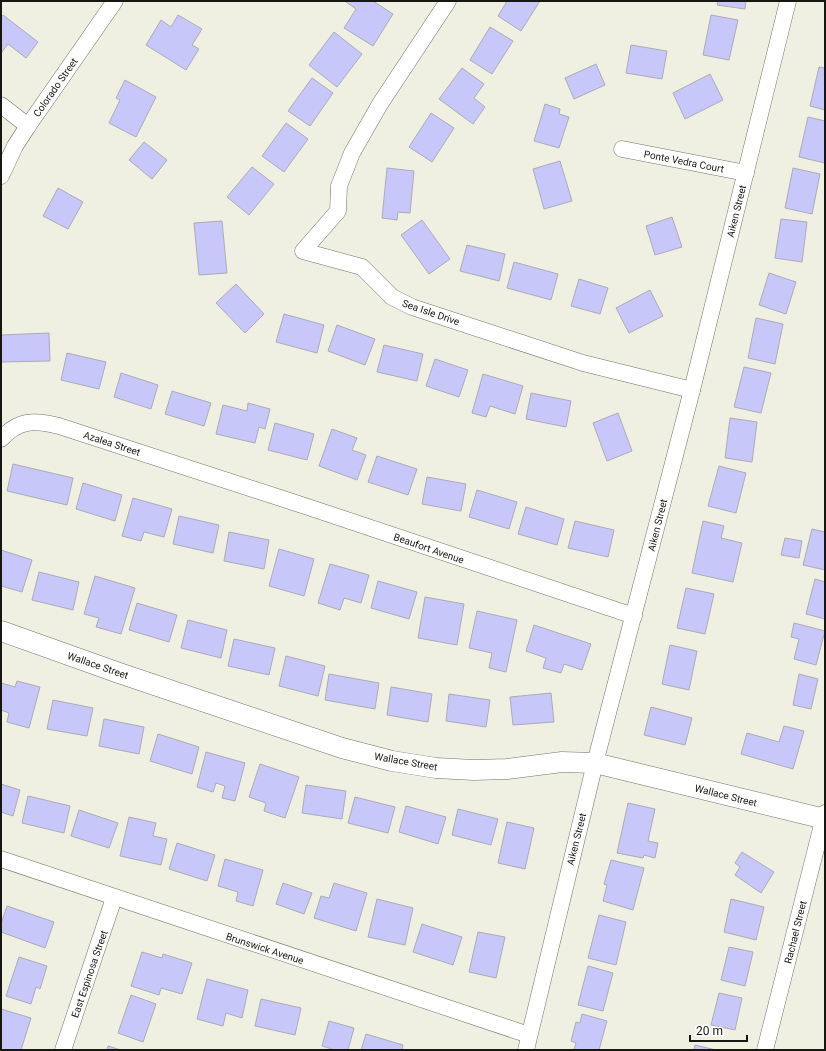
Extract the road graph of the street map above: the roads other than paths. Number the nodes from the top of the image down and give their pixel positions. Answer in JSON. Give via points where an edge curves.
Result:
{"nodes":[{"id":1,"x":115,"y":1,"type":"edge"},
{"id":2,"x":448,"y":1,"type":"edge"},
{"id":3,"x":788,"y":1,"type":"edge"},
{"id":4,"x":1,"y":105,"type":"edge"},
{"id":5,"x":28,"y":126,"type":"junction"},
{"id":6,"x":622,"y":149,"type":"dead end"},
{"id":7,"x":746,"y":173,"type":"junction"},
{"id":8,"x":1,"y":176,"type":"edge"},
{"id":9,"x":692,"y":390,"type":"junction"},
{"id":10,"x":1,"y":439,"type":"edge"},
{"id":11,"x":225,"y":481,"type":"joint"},
{"id":12,"x":634,"y":616,"type":"junction"},
{"id":13,"x":1,"y":631,"type":"edge"},
{"id":14,"x":595,"y":763,"type":"junction"},
{"id":15,"x":825,"y":817,"type":"edge"},
{"id":16,"x":1,"y":860,"type":"edge"},
{"id":17,"x":114,"y":898,"type":"junction"},
{"id":18,"x":527,"y":1043,"type":"edge"},
{"id":19,"x":63,"y":1050,"type":"edge"},
{"id":20,"x":765,"y":1050,"type":"edge"}],
"edges":[{"from":1,"to":5,"type":"street","name":"Colorado Street"},
{"from":2,"to":9,"type":"street","name":"Sea Isle Drive","via":[[380,104],[352,153],[339,186],[338,211],[303,251],[362,267],[392,297],[412,307],[583,363]]},
{"from":3,"to":7,"type":"street","name":"Aiken Street"},
{"from":4,"to":5,"type":"street"},
{"from":5,"to":8,"type":"street","name":"Colorado Street"},
{"from":6,"to":7,"type":"street","name":"Ponte Vedra Court"},
{"from":7,"to":9,"type":"street","name":"Aiken Street"},
{"from":9,"to":12,"type":"street","name":"Aiken Street"},
{"from":10,"to":11,"type":"street","name":"Azalea Street","via":[[9,430],[25,423],[45,422]]},
{"from":11,"to":12,"type":"street","name":"Beaufort Avenue"},
{"from":12,"to":14,"type":"street","name":"Aiken Street"},
{"from":13,"to":14,"type":"street","name":"Wallace Street","via":[[328,743],[392,761],[436,768],[474,770],[562,762]]},
{"from":14,"to":15,"type":"street","name":"Wallace Street"},
{"from":14,"to":18,"type":"street","name":"Aiken Street"},
{"from":15,"to":20,"type":"street","name":"Rachael Street"},
{"from":16,"to":17,"type":"street","name":"Brunswick Avenue"},
{"from":17,"to":18,"type":"street","name":"Brunswick Avenue"},
{"from":17,"to":19,"type":"street","name":"East Espinosa Street"}]}
